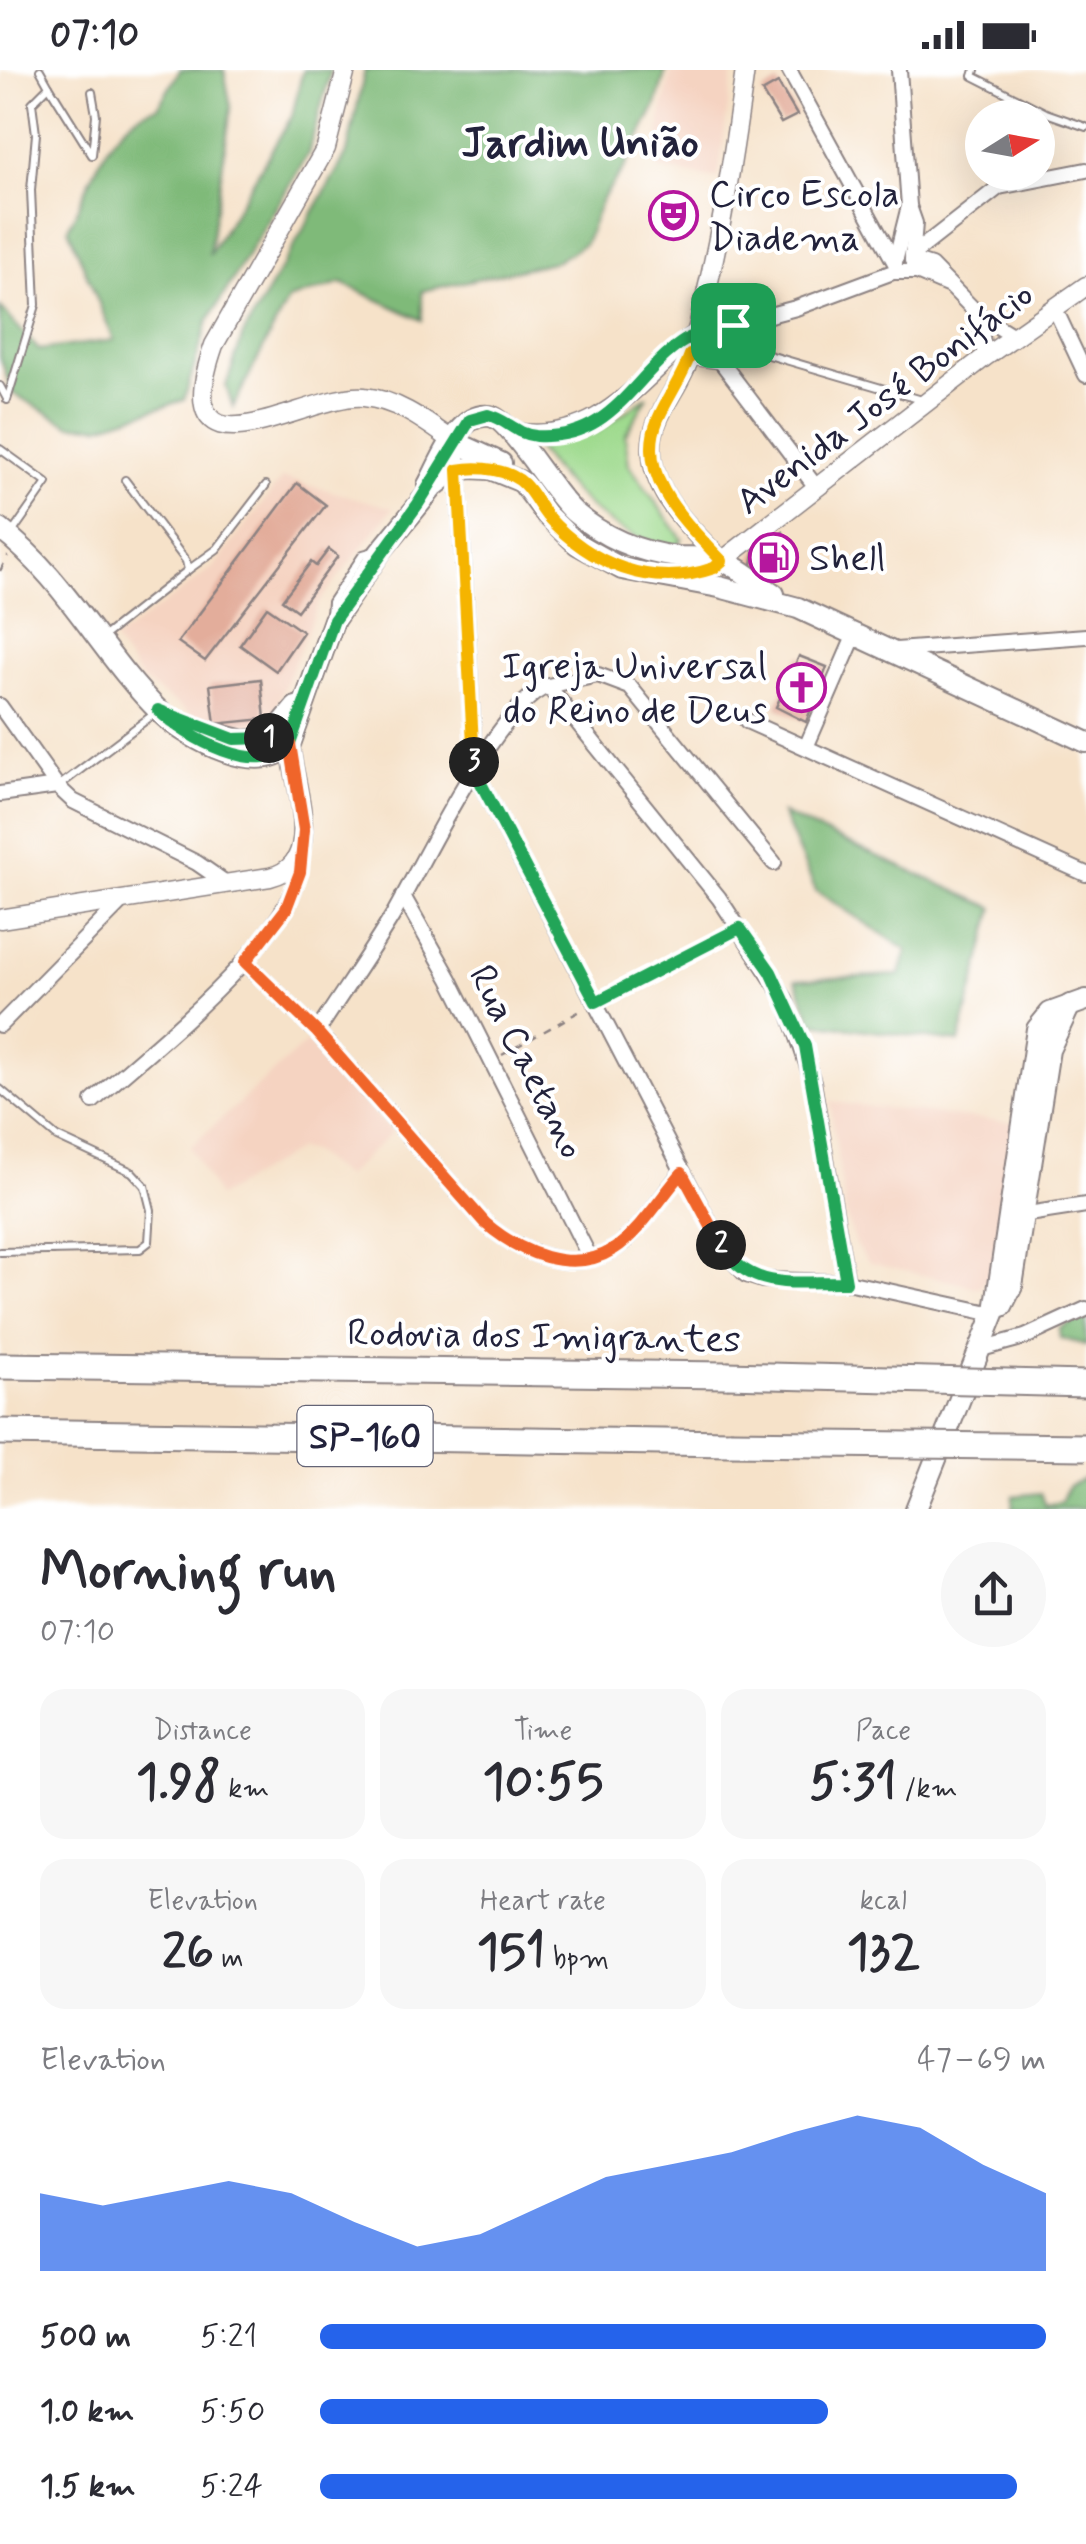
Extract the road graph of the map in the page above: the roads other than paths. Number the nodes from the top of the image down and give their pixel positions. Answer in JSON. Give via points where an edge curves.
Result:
{"nodes":[{"id":1,"x":40,"y":70,"type":"edge"},
{"id":2,"x":346,"y":70,"type":"edge"},
{"id":3,"x":746,"y":70,"type":"edge"},
{"id":4,"x":789,"y":70,"type":"edge"},
{"id":5,"x":899,"y":70,"type":"edge"},
{"id":6,"x":975,"y":70,"type":"edge"},
{"id":7,"x":49,"y":86,"type":"junction"},
{"id":8,"x":92,"y":92,"type":"dead end"},
{"id":9,"x":1086,"y":126,"type":"edge"},
{"id":10,"x":1086,"y":170,"type":"edge"},
{"id":11,"x":909,"y":206,"type":"junction"},
{"id":12,"x":868,"y":214,"type":"junction"},
{"id":13,"x":902,"y":229,"type":"junction"},
{"id":14,"x":903,"y":258,"type":"junction"},
{"id":15,"x":946,"y":285,"type":"junction"},
{"id":16,"x":1086,"y":286,"type":"edge"},
{"id":17,"x":703,"y":301,"type":"junction"},
{"id":18,"x":1055,"y":310,"type":"junction"},
{"id":19,"x":979,"y":315,"type":"junction"},
{"id":20,"x":729,"y":326,"type":"junction"},
{"id":21,"x":694,"y":335,"type":"junction"},
{"id":22,"x":1015,"y":337,"type":"junction"},
{"id":23,"x":738,"y":346,"type":"dead end"},
{"id":24,"x":690,"y":355,"type":"junction"},
{"id":25,"x":985,"y":357,"type":"junction"},
{"id":26,"x":719,"y":358,"type":"junction"},
{"id":27,"x":1086,"y":375,"type":"edge"},
{"id":28,"x":644,"y":380,"type":"junction"},
{"id":29,"x":0,"y":386,"type":"edge"},
{"id":30,"x":670,"y":396,"type":"junction"},
{"id":31,"x":928,"y":402,"type":"junction"},
{"id":32,"x":515,"y":432,"type":"junction"},
{"id":33,"x":453,"y":442,"type":"junction"},
{"id":34,"x":0,"y":449,"type":"edge"},
{"id":35,"x":458,"y":470,"type":"junction"},
{"id":36,"x":125,"y":480,"type":"dead end"},
{"id":37,"x":522,"y":482,"type":"junction"},
{"id":38,"x":266,"y":486,"type":"dead end"},
{"id":39,"x":816,"y":486,"type":"junction"},
{"id":40,"x":418,"y":504,"type":"junction"},
{"id":41,"x":5,"y":532,"type":"edge"},
{"id":42,"x":722,"y":561,"type":"junction"},
{"id":43,"x":188,"y":570,"type":"junction"},
{"id":44,"x":650,"y":577,"type":"junction"},
{"id":45,"x":798,"y":608,"type":"junction"},
{"id":46,"x":856,"y":632,"type":"junction"},
{"id":47,"x":1086,"y":636,"type":"edge"},
{"id":48,"x":99,"y":640,"type":"junction"},
{"id":49,"x":896,"y":650,"type":"junction"},
{"id":50,"x":548,"y":686,"type":"junction"},
{"id":51,"x":0,"y":706,"type":"edge"},
{"id":52,"x":158,"y":710,"type":"junction"},
{"id":53,"x":747,"y":721,"type":"dead end"},
{"id":54,"x":280,"y":742,"type":"junction"},
{"id":55,"x":1086,"y":742,"type":"edge"},
{"id":56,"x":807,"y":745,"type":"junction"},
{"id":57,"x":475,"y":772,"type":"junction"},
{"id":58,"x":57,"y":786,"type":"junction"},
{"id":59,"x":0,"y":794,"type":"edge"},
{"id":60,"x":298,"y":856,"type":"junction"},
{"id":61,"x":774,"y":863,"type":"dead end"},
{"id":62,"x":1086,"y":874,"type":"edge"},
{"id":63,"x":223,"y":881,"type":"junction"},
{"id":64,"x":403,"y":896,"type":"junction"},
{"id":65,"x":125,"y":898,"type":"junction"},
{"id":66,"x":0,"y":919,"type":"edge"},
{"id":67,"x":740,"y":928,"type":"junction"},
{"id":68,"x":245,"y":962,"type":"junction"},
{"id":69,"x":596,"y":1002,"type":"junction"},
{"id":70,"x":1078,"y":1003,"type":"edge"},
{"id":71,"x":0,"y":1025,"type":"edge"},
{"id":72,"x":317,"y":1032,"type":"junction"},
{"id":73,"x":0,"y":1089,"type":"edge"},
{"id":74,"x":93,"y":1101,"type":"dead end"},
{"id":75,"x":682,"y":1173,"type":"junction"},
{"id":76,"x":1086,"y":1204,"type":"edge"},
{"id":77,"x":1017,"y":1217,"type":"junction"},
{"id":78,"x":0,"y":1252,"type":"edge"},
{"id":79,"x":590,"y":1258,"type":"junction"},
{"id":80,"x":846,"y":1282,"type":"junction"},
{"id":81,"x":1086,"y":1310,"type":"edge"},
{"id":82,"x":995,"y":1312,"type":"junction"},
{"id":83,"x":981,"y":1350,"type":"junction"},
{"id":84,"x":0,"y":1366,"type":"edge"},
{"id":85,"x":1086,"y":1384,"type":"edge"},
{"id":86,"x":0,"y":1432,"type":"edge"},
{"id":87,"x":1086,"y":1447,"type":"edge"},
{"id":88,"x":916,"y":1509,"type":"edge"}],
"edges":[{"from":1,"to":7,"type":"lane"},
{"from":2,"to":33,"type":"street","via":[[326,148],[214,346],[204,373],[206,407],[214,418],[240,428],[362,396],[415,414]]},
{"from":3,"to":17,"type":"street"},
{"from":4,"to":12,"type":"street"},
{"from":5,"to":11,"type":"street"},
{"from":6,"to":9,"type":"lane","via":[[973,76],[1046,113]]},
{"from":7,"to":8,"type":"lane","via":[[92,156]]},
{"from":7,"to":29,"type":"lane","via":[[32,103],[36,305],[7,400]]},
{"from":10,"to":14,"type":"street","via":[[1000,186]]},
{"from":11,"to":13,"type":"street"},
{"from":11,"to":14,"type":"street","via":[[915,222]]},
{"from":12,"to":13,"type":"street"},
{"from":12,"to":14,"type":"street"},
{"from":13,"to":14,"type":"street"},
{"from":14,"to":15,"type":"street"},
{"from":14,"to":15,"type":"street","via":[[931,266]]},
{"from":14,"to":20,"type":"street","via":[[874,282]]},
{"from":15,"to":19,"type":"street"},
{"from":16,"to":18,"type":"street","name":"Avenida José Bonifácio"},
{"from":17,"to":20,"type":"street"},
{"from":17,"to":21,"type":"street"},
{"from":18,"to":22,"type":"street","name":"Avenida José Bonifácio"},
{"from":18,"to":27,"type":"street"},
{"from":19,"to":22,"type":"street"},
{"from":19,"to":25,"type":"street"},
{"from":20,"to":21,"type":"street"},
{"from":20,"to":26,"type":"street"},
{"from":21,"to":24,"type":"street"},
{"from":21,"to":28,"type":"street"},
{"from":22,"to":25,"type":"street","name":"Avenida José Bonifácio"},
{"from":23,"to":31,"type":"lane"},
{"from":24,"to":26,"type":"street"},
{"from":24,"to":30,"type":"street"},
{"from":25,"to":31,"type":"street","name":"Avenida José Bonifácio"},
{"from":26,"to":39,"type":"street"},
{"from":28,"to":30,"type":"street","via":[[661,379]]},
{"from":28,"to":32,"type":"street","via":[[618,408],[588,424],[556,434]]},
{"from":30,"to":42,"type":"street","via":[[652,438],[656,474],[666,497]]},
{"from":31,"to":39,"type":"street","name":"Avenida José Bonifácio"},
{"from":32,"to":33,"type":"main road","via":[[498,418],[478,416]]},
{"from":32,"to":42,"type":"main road","via":[[541,478],[598,530],[640,551]]},
{"from":33,"to":35,"type":"street"},
{"from":33,"to":37,"type":"main road","via":[[509,466]]},
{"from":33,"to":40,"type":"main road"},
{"from":34,"to":41,"type":"lane","via":[[47,483]]},
{"from":35,"to":37,"type":"main road","via":[[490,469]]},
{"from":35,"to":40,"type":"main road"},
{"from":35,"to":57,"type":"street"},
{"from":36,"to":43,"type":"lane"},
{"from":37,"to":44,"type":"main road","via":[[578,544]]},
{"from":38,"to":43,"type":"lane","via":[[217,549]]},
{"from":39,"to":42,"type":"street","name":"Avenida José Bonifácio"},
{"from":40,"to":54,"type":"main road","via":[[334,620]]},
{"from":41,"to":48,"type":"main road","via":[[44,569]]},
{"from":42,"to":44,"type":"main road","via":[[697,572]]},
{"from":42,"to":45,"type":"main road"},
{"from":43,"to":48,"type":"lane"},
{"from":44,"to":45,"type":"main road"},
{"from":45,"to":46,"type":"main road"},
{"from":46,"to":49,"type":"main road"},
{"from":46,"to":56,"type":"street"},
{"from":47,"to":49,"type":"street"},
{"from":48,"to":52,"type":"main road"},
{"from":49,"to":55,"type":"main road"},
{"from":50,"to":57,"type":"street","via":[[522,703]]},
{"from":50,"to":61,"type":"street","via":[[598,674],[630,687]]},
{"from":50,"to":67,"type":"street"},
{"from":51,"to":58,"type":"street"},
{"from":52,"to":54,"type":"main road","via":[[236,754],[256,759]]},
{"from":52,"to":58,"type":"lane"},
{"from":53,"to":56,"type":"street"},
{"from":54,"to":60,"type":"street","via":[[280,772],[304,830]]},
{"from":56,"to":62,"type":"street"},
{"from":57,"to":64,"type":"street"},
{"from":57,"to":69,"type":"street"},
{"from":58,"to":59,"type":"street"},
{"from":58,"to":63,"type":"street","via":[[94,814]]},
{"from":60,"to":63,"type":"street","via":[[276,876]]},
{"from":60,"to":68,"type":"street","via":[[291,898]]},
{"from":63,"to":65,"type":"street"},
{"from":64,"to":72,"type":"street"},
{"from":64,"to":79,"type":"street","name":"Rua Caetano"},
{"from":65,"to":66,"type":"street"},
{"from":65,"to":71,"type":"street"},
{"from":67,"to":69,"type":"lane"},
{"from":67,"to":80,"type":"street","via":[[771,972],[805,1046]]},
{"from":68,"to":72,"type":"street"},
{"from":68,"to":74,"type":"street"},
{"from":69,"to":75,"type":"street"},
{"from":70,"to":77,"type":"main road","via":[[1050,1012],[1037,1029]]},
{"from":72,"to":79,"type":"street","via":[[505,1240],[548,1258]]},
{"from":73,"to":78,"type":"lane","via":[[57,1137],[132,1172],[145,1186],[151,1210],[149,1242],[140,1249]]},
{"from":75,"to":79,"type":"street","via":[[625,1240]]},
{"from":75,"to":80,"type":"street","via":[[724,1251],[746,1275]]},
{"from":76,"to":77,"type":"street"},
{"from":77,"to":82,"type":"main road"},
{"from":80,"to":82,"type":"street"},
{"from":81,"to":83,"type":"street"},
{"from":82,"to":83,"type":"main road"},
{"from":83,"to":88,"type":"main road"},
{"from":84,"to":85,"type":"highway","name":"Rodovia dos Imigrantes","number":"SP-160","bridge":true},
{"from":86,"to":87,"type":"highway","number":"SP-160","bridge":true}]}
